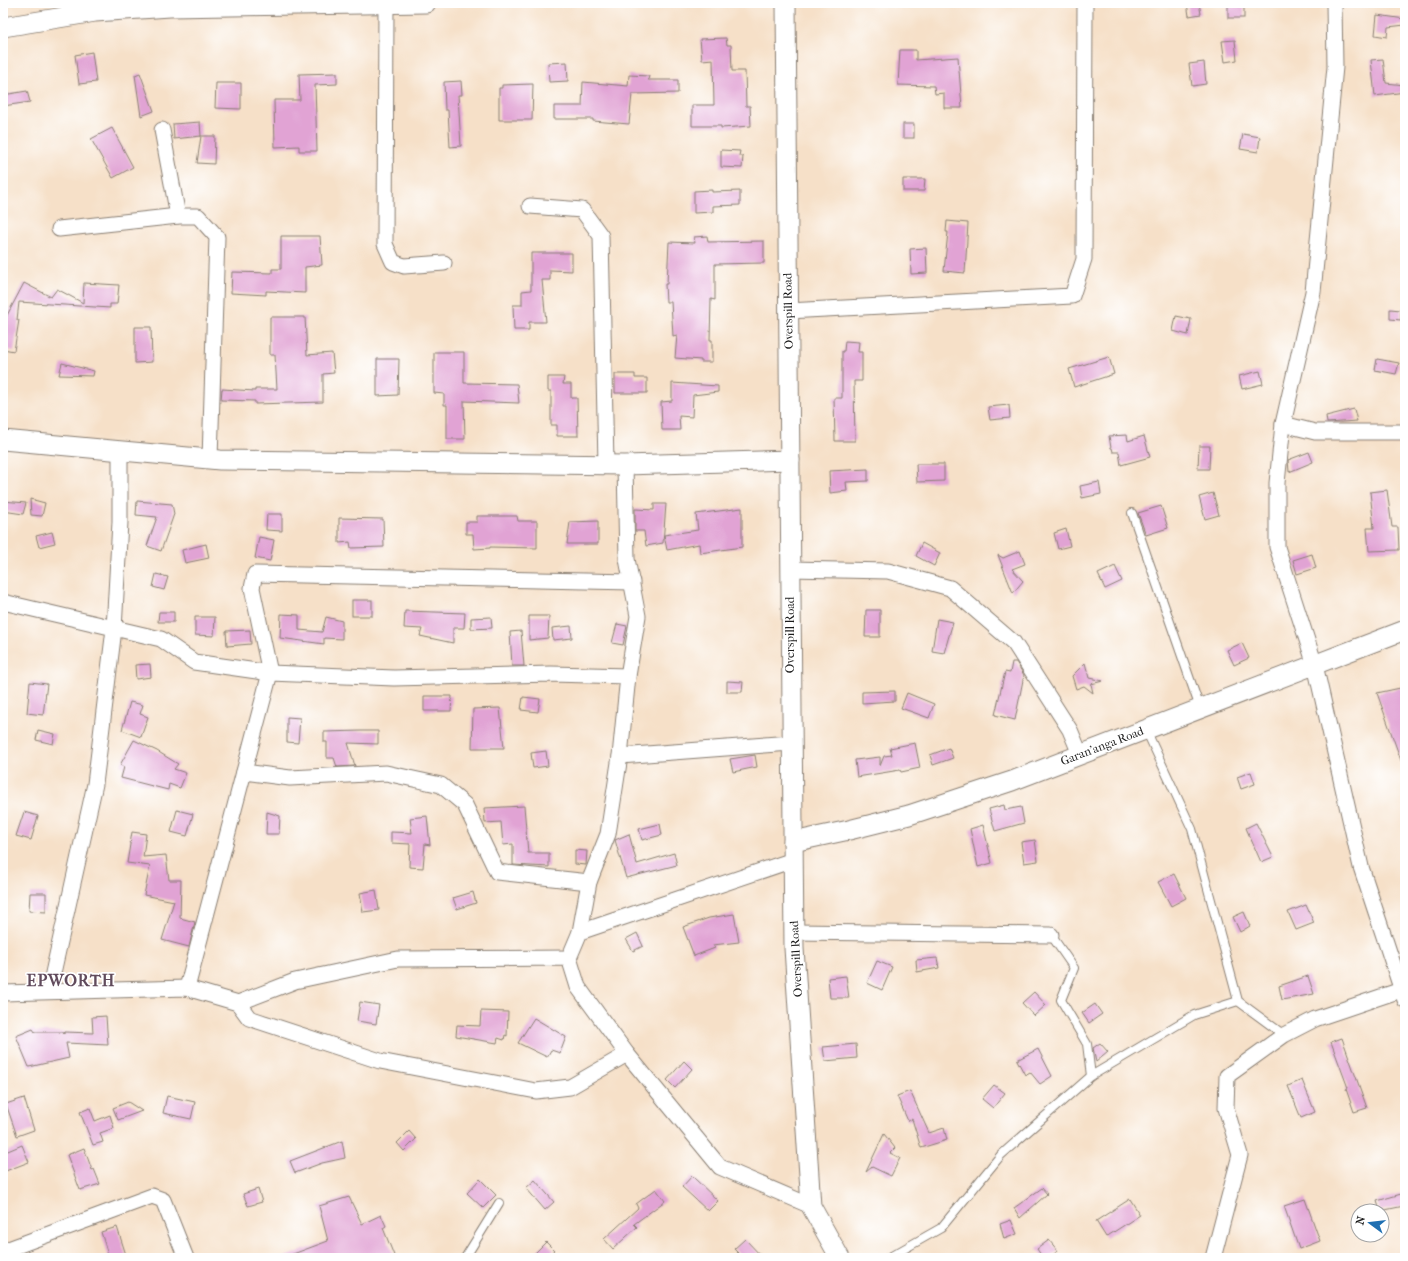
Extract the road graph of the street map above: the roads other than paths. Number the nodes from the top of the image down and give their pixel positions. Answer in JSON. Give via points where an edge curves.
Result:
{"nodes":[{"id":1,"x":426,"y":3,"type":"edge"},
{"id":2,"x":786,"y":3,"type":"edge"},
{"id":3,"x":1084,"y":3,"type":"edge"},
{"id":4,"x":1334,"y":3,"type":"edge"},
{"id":5,"x":386,"y":4,"type":"edge"},
{"id":6,"x":95,"y":8,"type":"edge"},
{"id":7,"x":3,"y":27,"type":"edge"},
{"id":8,"x":162,"y":130,"type":"dead end"},
{"id":9,"x":530,"y":206,"type":"dead end"},
{"id":10,"x":178,"y":216,"type":"junction"},
{"id":11,"x":59,"y":229,"type":"dead end"},
{"id":12,"x":444,"y":263,"type":"dead end"},
{"id":13,"x":788,"y":311,"type":"junction"},
{"id":14,"x":1282,"y":424,"type":"junction"},
{"id":15,"x":1405,"y":432,"type":"edge"},
{"id":16,"x":3,"y":440,"type":"edge"},
{"id":17,"x":120,"y":452,"type":"junction"},
{"id":18,"x":210,"y":460,"type":"junction"},
{"id":19,"x":790,"y":460,"type":"junction"},
{"id":20,"x":606,"y":464,"type":"junction"},
{"id":21,"x":625,"y":465,"type":"junction"},
{"id":22,"x":1132,"y":513,"type":"dead end"},
{"id":23,"x":790,"y":569,"type":"junction"},
{"id":24,"x":632,"y":582,"type":"junction"},
{"id":25,"x":3,"y":602,"type":"edge"},
{"id":26,"x":114,"y":629,"type":"junction"},
{"id":27,"x":1405,"y":630,"type":"edge"},
{"id":28,"x":1315,"y":665,"type":"junction"},
{"id":29,"x":270,"y":673,"type":"junction"},
{"id":30,"x":628,"y":676,"type":"junction"},
{"id":31,"x":1200,"y":708,"type":"junction"},
{"id":32,"x":1146,"y":729,"type":"junction"},
{"id":33,"x":791,"y":743,"type":"junction"},
{"id":34,"x":1080,"y":754,"type":"junction"},
{"id":35,"x":620,"y":756,"type":"junction"},
{"id":36,"x":244,"y":772,"type":"junction"},
{"id":37,"x":793,"y":851,"type":"junction"},
{"id":38,"x":589,"y":882,"type":"junction"},
{"id":39,"x":580,"y":932,"type":"junction"},
{"id":40,"x":794,"y":932,"type":"junction"},
{"id":41,"x":1051,"y":935,"type":"joint"},
{"id":42,"x":569,"y":958,"type":"junction"},
{"id":43,"x":187,"y":988,"type":"junction"},
{"id":44,"x":49,"y":991,"type":"junction"},
{"id":45,"x":3,"y":993,"type":"edge"},
{"id":46,"x":1403,"y":995,"type":"edge"},
{"id":47,"x":1238,"y":1001,"type":"junction"},
{"id":48,"x":238,"y":1003,"type":"junction"},
{"id":49,"x":1284,"y":1035,"type":"junction"},
{"id":50,"x":627,"y":1054,"type":"junction"},
{"id":51,"x":1091,"y":1076,"type":"junction"},
{"id":52,"x":499,"y":1203,"type":"dead end"},
{"id":53,"x":811,"y":1206,"type":"junction"},
{"id":54,"x":3,"y":1250,"type":"edge"},
{"id":55,"x":186,"y":1258,"type":"edge"},
{"id":56,"x":465,"y":1258,"type":"edge"},
{"id":57,"x":840,"y":1258,"type":"edge"},
{"id":58,"x":888,"y":1258,"type":"edge"},
{"id":59,"x":1212,"y":1258,"type":"edge"}],
"edges":[{"from":1,"to":5,"type":"street"},
{"from":2,"to":13,"type":"street","name":"Overspill Road"},
{"from":3,"to":13,"type":"street","via":[[1084,259],[1072,296]]},
{"from":4,"to":14,"type":"street","via":[[1334,67],[1313,292]]},
{"from":5,"to":6,"type":"street"},
{"from":5,"to":12,"type":"street","via":[[385,244],[393,262],[404,266]]},
{"from":6,"to":7,"type":"street"},
{"from":8,"to":10,"type":"street"},
{"from":9,"to":20,"type":"street","via":[[582,210],[601,236]]},
{"from":10,"to":11,"type":"street"},
{"from":10,"to":18,"type":"street","via":[[198,216],[217,237]]},
{"from":13,"to":19,"type":"street","name":"Overspill Road"},
{"from":14,"to":15,"type":"street","via":[[1315,432]]},
{"from":14,"to":28,"type":"street","via":[[1277,483],[1277,547]]},
{"from":16,"to":17,"type":"street"},
{"from":17,"to":18,"type":"street"},
{"from":17,"to":26,"type":"street","via":[[120,522]]},
{"from":18,"to":20,"type":"street"},
{"from":19,"to":21,"type":"street"},
{"from":19,"to":23,"type":"street","name":"Overspill Road"},
{"from":20,"to":21,"type":"street"},
{"from":21,"to":24,"type":"street","via":[[627,559]]},
{"from":22,"to":31,"type":"lane"},
{"from":23,"to":33,"type":"street","name":"Overspill Road"},
{"from":23,"to":34,"type":"street","via":[[888,571],[950,588],[1014,643],[1070,730]]},
{"from":24,"to":29,"type":"street","via":[[255,574],[252,588]]},
{"from":24,"to":30,"type":"street","via":[[638,616]]},
{"from":25,"to":26,"type":"street"},
{"from":26,"to":29,"type":"street","via":[[160,639],[194,662]]},
{"from":26,"to":44,"type":"street","via":[[95,784]]},
{"from":27,"to":28,"type":"street","name":"Garan'anga Road"},
{"from":28,"to":31,"type":"street","name":"Garan'anga Road"},
{"from":28,"to":46,"type":"street","via":[[1361,867]]},
{"from":29,"to":30,"type":"street","via":[[394,678],[551,674]]},
{"from":29,"to":36,"type":"street"},
{"from":30,"to":35,"type":"street"},
{"from":31,"to":32,"type":"street","name":"Garan'anga Road"},
{"from":32,"to":34,"type":"street","name":"Garan'anga Road"},
{"from":32,"to":47,"type":"lane","via":[[1192,829]]},
{"from":33,"to":35,"type":"street"},
{"from":33,"to":37,"type":"street","name":"Overspill Road"},
{"from":34,"to":37,"type":"street","name":"Garan'anga Road","via":[[1012,781],[849,830]]},
{"from":35,"to":38,"type":"street","via":[[608,834]]},
{"from":36,"to":38,"type":"street","via":[[290,778],[386,773],[441,785],[465,805],[497,872]]},
{"from":36,"to":43,"type":"street"},
{"from":37,"to":39,"type":"street"},
{"from":37,"to":40,"type":"street","name":"Overspill Road"},
{"from":38,"to":39,"type":"street"},
{"from":39,"to":42,"type":"street"},
{"from":40,"to":41,"type":"street"},
{"from":40,"to":53,"type":"street","name":"Overspill Road"},
{"from":41,"to":51,"type":"lane","via":[[1074,968],[1061,1000],[1087,1044]]},
{"from":42,"to":48,"type":"street","via":[[398,959],[295,981]]},
{"from":42,"to":50,"type":"street","via":[[578,987]]},
{"from":43,"to":44,"type":"street"},
{"from":43,"to":48,"type":"street"},
{"from":44,"to":45,"type":"street"},
{"from":46,"to":49,"type":"street","via":[[1315,1019]]},
{"from":47,"to":49,"type":"lane"},
{"from":47,"to":51,"type":"lane","via":[[1194,1015]]},
{"from":48,"to":50,"type":"street","via":[[249,1018],[380,1062],[536,1091],[570,1087]]},
{"from":49,"to":59,"type":"street","via":[[1227,1076],[1226,1108],[1240,1156]]},
{"from":50,"to":53,"type":"street","via":[[720,1167]]},
{"from":51,"to":58,"type":"lane","via":[[1001,1155],[941,1228]]},
{"from":52,"to":56,"type":"lane"},
{"from":53,"to":57,"type":"street","name":"Overspill Road"},
{"from":54,"to":55,"type":"street","via":[[152,1196],[163,1200]]}]}
